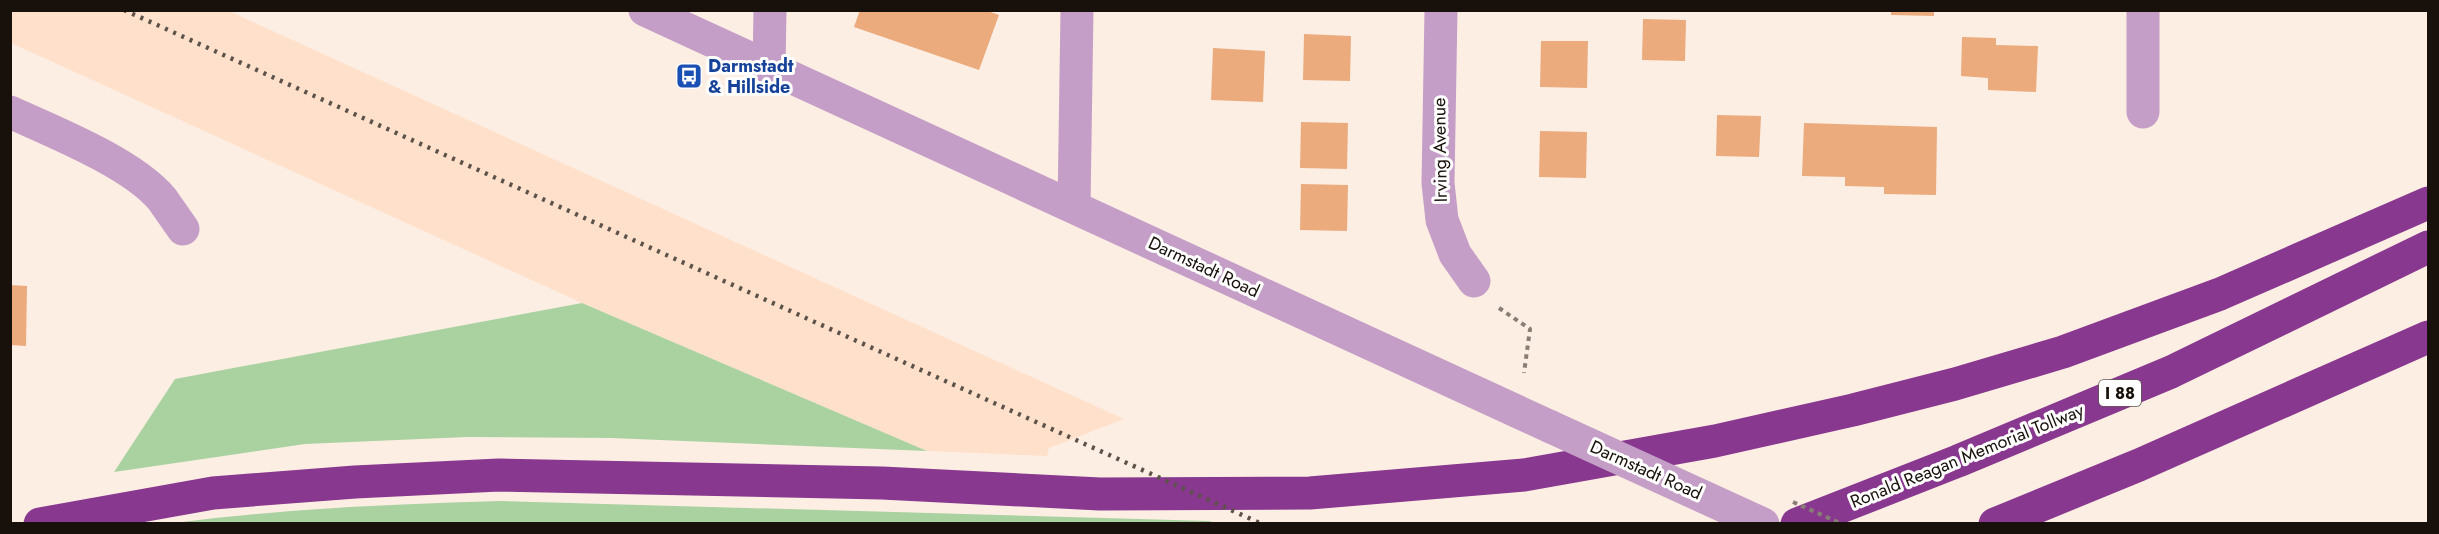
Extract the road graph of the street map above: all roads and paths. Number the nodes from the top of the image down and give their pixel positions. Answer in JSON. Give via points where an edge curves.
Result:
{"nodes":[{"id":1,"x":645,"y":10,"type":"edge"},
{"id":2,"x":770,"y":10,"type":"edge"},
{"id":3,"x":1077,"y":10,"type":"edge"},
{"id":4,"x":1440,"y":10,"type":"edge"},
{"id":5,"x":2143,"y":10,"type":"edge"},
{"id":6,"x":769,"y":68,"type":"junction"},
{"id":7,"x":10,"y":112,"type":"edge"},
{"id":8,"x":2143,"y":112,"type":"dead end"},
{"id":9,"x":2428,"y":204,"type":"edge"},
{"id":10,"x":1074,"y":207,"type":"junction"},
{"id":11,"x":183,"y":230,"type":"dead end"},
{"id":12,"x":2428,"y":247,"type":"edge"},
{"id":13,"x":1474,"y":281,"type":"joint"},
{"id":14,"x":2428,"y":337,"type":"edge"},
{"id":15,"x":1521,"y":378,"type":"dead end"},
{"id":16,"x":40,"y":524,"type":"edge"},
{"id":17,"x":1763,"y":524,"type":"edge"},
{"id":18,"x":1797,"y":524,"type":"edge"},
{"id":19,"x":1995,"y":524,"type":"edge"}],
"edges":[{"from":1,"to":6,"type":"street","name":"Darmstadt Road"},
{"from":2,"to":6,"type":"street"},
{"from":3,"to":10,"type":"street"},
{"from":4,"to":13,"type":"street","name":"Irving Avenue","via":[[1438,183],[1442,220],[1455,254]]},
{"from":5,"to":8,"type":"street"},
{"from":6,"to":10,"type":"street","name":"Darmstadt Road"},
{"from":7,"to":11,"type":"street","via":[[135,175],[161,198]]},
{"from":9,"to":16,"type":"highway","via":[[2220,294],[2063,352],[1853,410],[1715,441],[1524,475],[1310,493],[1112,494],[882,483],[499,475],[213,493]]},
{"from":10,"to":17,"type":"street","name":"Darmstadt Road","bridge":true},
{"from":12,"to":18,"type":"highway","name":"Ronald Reagan Memorial Tollway","number":"I 88","via":[[2170,372]]},
{"from":13,"to":15,"type":"path","via":[[1499,308],[1530,328],[1526,369]]},
{"from":14,"to":19,"type":"highway","via":[[2171,452]]}]}
